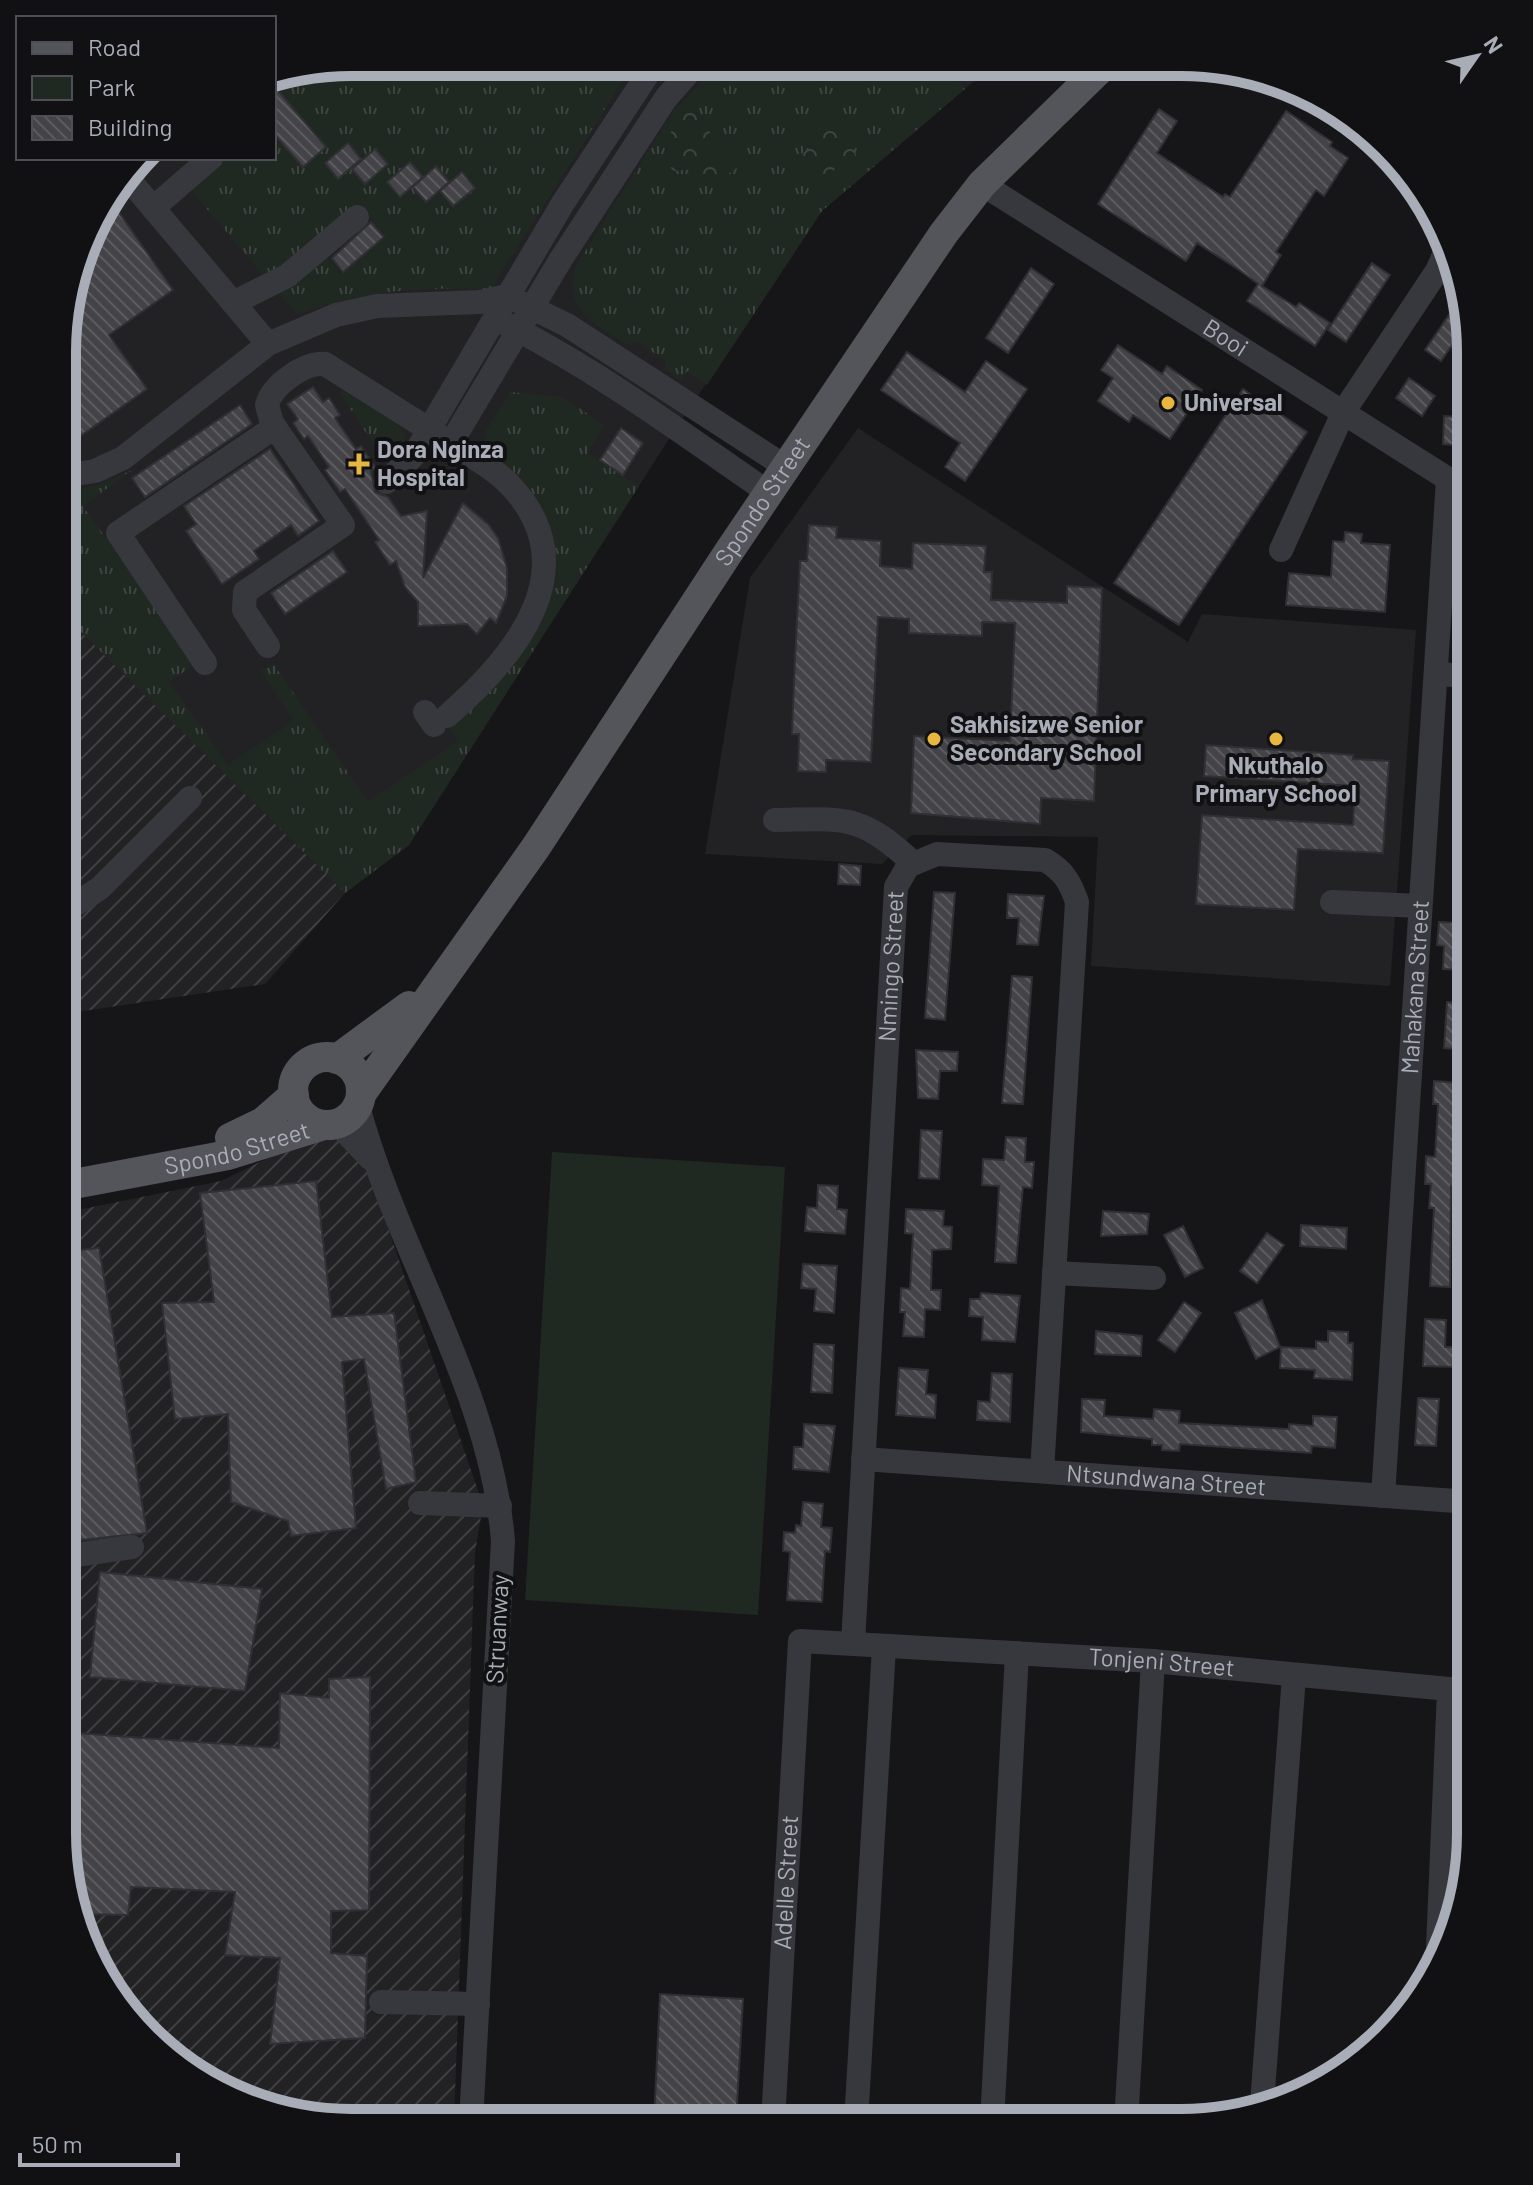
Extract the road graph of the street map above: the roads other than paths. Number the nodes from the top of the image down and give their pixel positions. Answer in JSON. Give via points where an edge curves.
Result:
{"nodes":[{"id":1,"x":645,"y":76,"type":"edge"},
{"id":2,"x":651,"y":76,"type":"edge"},
{"id":3,"x":685,"y":76,"type":"edge"},
{"id":4,"x":1093,"y":76,"type":"edge"},
{"id":5,"x":666,"y":98,"type":"junction"},
{"id":6,"x":209,"y":160,"type":"edge"},
{"id":7,"x":982,"y":184,"type":"junction"},
{"id":8,"x":134,"y":185,"type":"edge"},
{"id":9,"x":153,"y":208,"type":"junction"},
{"id":10,"x":357,"y":217,"type":"dead end"},
{"id":11,"x":1441,"y":261,"type":"edge"},
{"id":12,"x":507,"y":296,"type":"junction"},
{"id":13,"x":233,"y":303,"type":"junction"},
{"id":14,"x":533,"y":309,"type":"junction"},
{"id":15,"x":488,"y":311,"type":"junction"},
{"id":16,"x":520,"y":331,"type":"junction"},
{"id":17,"x":268,"y":344,"type":"junction"},
{"id":18,"x":1344,"y":411,"type":"junction"},
{"id":19,"x":275,"y":427,"type":"junction"},
{"id":20,"x":427,"y":428,"type":"junction"},
{"id":21,"x":451,"y":443,"type":"junction"},
{"id":22,"x":786,"y":467,"type":"junction"},
{"id":23,"x":76,"y":474,"type":"edge"},
{"id":24,"x":1457,"y":478,"type":"edge"},
{"id":25,"x":386,"y":482,"type":"dead end"},
{"id":26,"x":769,"y":493,"type":"junction"},
{"id":27,"x":1457,"y":506,"type":"edge"},
{"id":28,"x":1281,"y":550,"type":"dead end"},
{"id":29,"x":268,"y":646,"type":"dead end"},
{"id":30,"x":205,"y":663,"type":"dead end"},
{"id":31,"x":1437,"y":674,"type":"junction"},
{"id":32,"x":1457,"y":675,"type":"edge"},
{"id":33,"x":435,"y":718,"type":"dead end"},
{"id":34,"x":190,"y":798,"type":"dead end"},
{"id":35,"x":775,"y":820,"type":"dead end"},
{"id":36,"x":913,"y":863,"type":"junction"},
{"id":37,"x":1332,"y":902,"type":"dead end"},
{"id":38,"x":76,"y":904,"type":"edge"},
{"id":39,"x":1420,"y":906,"type":"junction"},
{"id":40,"x":451,"y":966,"type":"junction"},
{"id":41,"x":337,"y":1059,"type":"junction"},
{"id":42,"x":294,"y":1095,"type":"junction"},
{"id":43,"x":345,"y":1112,"type":"junction"},
{"id":44,"x":150,"y":1170,"type":"junction"},
{"id":45,"x":76,"y":1184,"type":"edge"},
{"id":46,"x":1054,"y":1273,"type":"junction"},
{"id":47,"x":1154,"y":1278,"type":"dead end"},
{"id":48,"x":863,"y":1459,"type":"junction"},
{"id":49,"x":1042,"y":1471,"type":"junction"},
{"id":50,"x":1383,"y":1496,"type":"junction"},
{"id":51,"x":1456,"y":1501,"type":"edge"},
{"id":52,"x":420,"y":1503,"type":"dead end"},
{"id":53,"x":500,"y":1506,"type":"junction"},
{"id":54,"x":132,"y":1547,"type":"dead end"},
{"id":55,"x":76,"y":1555,"type":"edge"},
{"id":56,"x":800,"y":1641,"type":"joint"},
{"id":57,"x":853,"y":1643,"type":"junction"},
{"id":58,"x":884,"y":1647,"type":"junction"},
{"id":59,"x":1017,"y":1653,"type":"junction"},
{"id":60,"x":1153,"y":1661,"type":"junction"},
{"id":61,"x":1294,"y":1676,"type":"junction"},
{"id":62,"x":1456,"y":1690,"type":"edge"},
{"id":63,"x":1456,"y":1736,"type":"edge"},
{"id":64,"x":1440,"y":1928,"type":"edge"},
{"id":65,"x":381,"y":2002,"type":"dead end"},
{"id":66,"x":478,"y":2004,"type":"junction"},
{"id":67,"x":1263,"y":2096,"type":"edge"},
{"id":68,"x":472,"y":2109,"type":"edge"},
{"id":69,"x":774,"y":2109,"type":"edge"},
{"id":70,"x":857,"y":2109,"type":"edge"},
{"id":71,"x":993,"y":2109,"type":"edge"},
{"id":72,"x":1127,"y":2109,"type":"edge"}],
"edges":[{"from":1,"to":12,"type":"street"},
{"from":2,"to":5,"type":"street"},
{"from":3,"to":5,"type":"street"},
{"from":4,"to":7,"type":"main road","name":"Spondo Street"},
{"from":5,"to":14,"type":"street"},
{"from":6,"to":9,"type":"street"},
{"from":7,"to":18,"type":"street","name":"Booi"},
{"from":7,"to":22,"type":"main road","name":"Spondo Street"},
{"from":8,"to":9,"type":"street"},
{"from":9,"to":13,"type":"street"},
{"from":10,"to":13,"type":"street","via":[[287,276]]},
{"from":11,"to":18,"type":"street"},
{"from":12,"to":14,"type":"street"},
{"from":12,"to":15,"type":"street"},
{"from":13,"to":17,"type":"street"},
{"from":14,"to":16,"type":"street"},
{"from":14,"to":22,"type":"street","via":[[567,325]]},
{"from":15,"to":16,"type":"street"},
{"from":15,"to":17,"type":"street","via":[[377,306],[336,315]]},
{"from":15,"to":20,"type":"street"},
{"from":16,"to":21,"type":"street"},
{"from":16,"to":26,"type":"street","via":[[633,399]]},
{"from":17,"to":23,"type":"street","via":[[123,458]]},
{"from":18,"to":24,"type":"street","name":"Booi"},
{"from":18,"to":28,"type":"street"},
{"from":19,"to":20,"type":"street","via":[[267,411],[270,394],[320,363]]},
{"from":19,"to":29,"type":"street","via":[[343,525],[245,592],[244,610]]},
{"from":19,"to":30,"type":"street","via":[[118,533]]},
{"from":20,"to":21,"type":"street"},
{"from":20,"to":25,"type":"street","via":[[414,455]]},
{"from":21,"to":33,"type":"street","via":[[496,472],[520,496],[538,534],[543,578],[525,632]]},
{"from":22,"to":26,"type":"main road","name":"Spondo Street"},
{"from":26,"to":40,"type":"main road","name":"Spondo Street","via":[[536,847]]},
{"from":27,"to":31,"type":"street","name":"Mahakana Street"},
{"from":31,"to":32,"type":"street"},
{"from":31,"to":39,"type":"street","name":"Mahakana Street"},
{"from":34,"to":38,"type":"street","via":[[100,888]]},
{"from":35,"to":36,"type":"street","via":[[849,819],[872,828]]},
{"from":36,"to":46,"type":"street","name":"Nmingo Street","via":[[937,854],[1045,860],[1070,882],[1077,902]]},
{"from":36,"to":48,"type":"street","name":"Nmingo Street","via":[[896,887]]},
{"from":37,"to":39,"type":"street"},
{"from":39,"to":50,"type":"street","name":"Mahakana Street"},
{"from":40,"to":41,"type":"main road","name":"Spondo Street","via":[[393,1019]]},
{"from":40,"to":43,"type":"main road","name":"Spondo Street"},
{"from":41,"to":42,"type":"main road","via":[[318,1059],[302,1068]]},
{"from":41,"to":43,"type":"main road","via":[[355,1072]]},
{"from":42,"to":43,"type":"main road","via":[[311,1121]]},
{"from":42,"to":44,"type":"main road","name":"Spondo Street","via":[[263,1122]]},
{"from":43,"to":44,"type":"main road","name":"Spondo Street","via":[[228,1155]]},
{"from":43,"to":53,"type":"street","name":"Struanway","via":[[372,1159],[488,1451]]},
{"from":44,"to":45,"type":"main road","name":"Spondo Street"},
{"from":46,"to":47,"type":"street"},
{"from":46,"to":49,"type":"street","name":"Nmingo Street"},
{"from":48,"to":49,"type":"street","name":"Ntsundwana Street"},
{"from":48,"to":57,"type":"street","name":"Nmingo Street"},
{"from":49,"to":50,"type":"street","name":"Ntsundwana Street"},
{"from":50,"to":51,"type":"street","name":"Ntsundwana Street"},
{"from":52,"to":53,"type":"street"},
{"from":53,"to":66,"type":"street","name":"Struanway","via":[[503,1541]]},
{"from":54,"to":55,"type":"street"},
{"from":56,"to":57,"type":"street","name":"Tonjeni Street"},
{"from":56,"to":69,"type":"street","name":"Adelle Street"},
{"from":57,"to":58,"type":"street","name":"Tonjeni Street"},
{"from":58,"to":59,"type":"street","name":"Tonjeni Street"},
{"from":58,"to":70,"type":"street"},
{"from":59,"to":60,"type":"street","name":"Tonjeni Street"},
{"from":59,"to":71,"type":"street"},
{"from":60,"to":61,"type":"street","name":"Tonjeni Street"},
{"from":60,"to":72,"type":"street"},
{"from":61,"to":62,"type":"street","name":"Tonjeni Street"},
{"from":61,"to":67,"type":"street"},
{"from":63,"to":64,"type":"street"},
{"from":65,"to":66,"type":"street"},
{"from":66,"to":68,"type":"street","name":"Struanway"}]}
